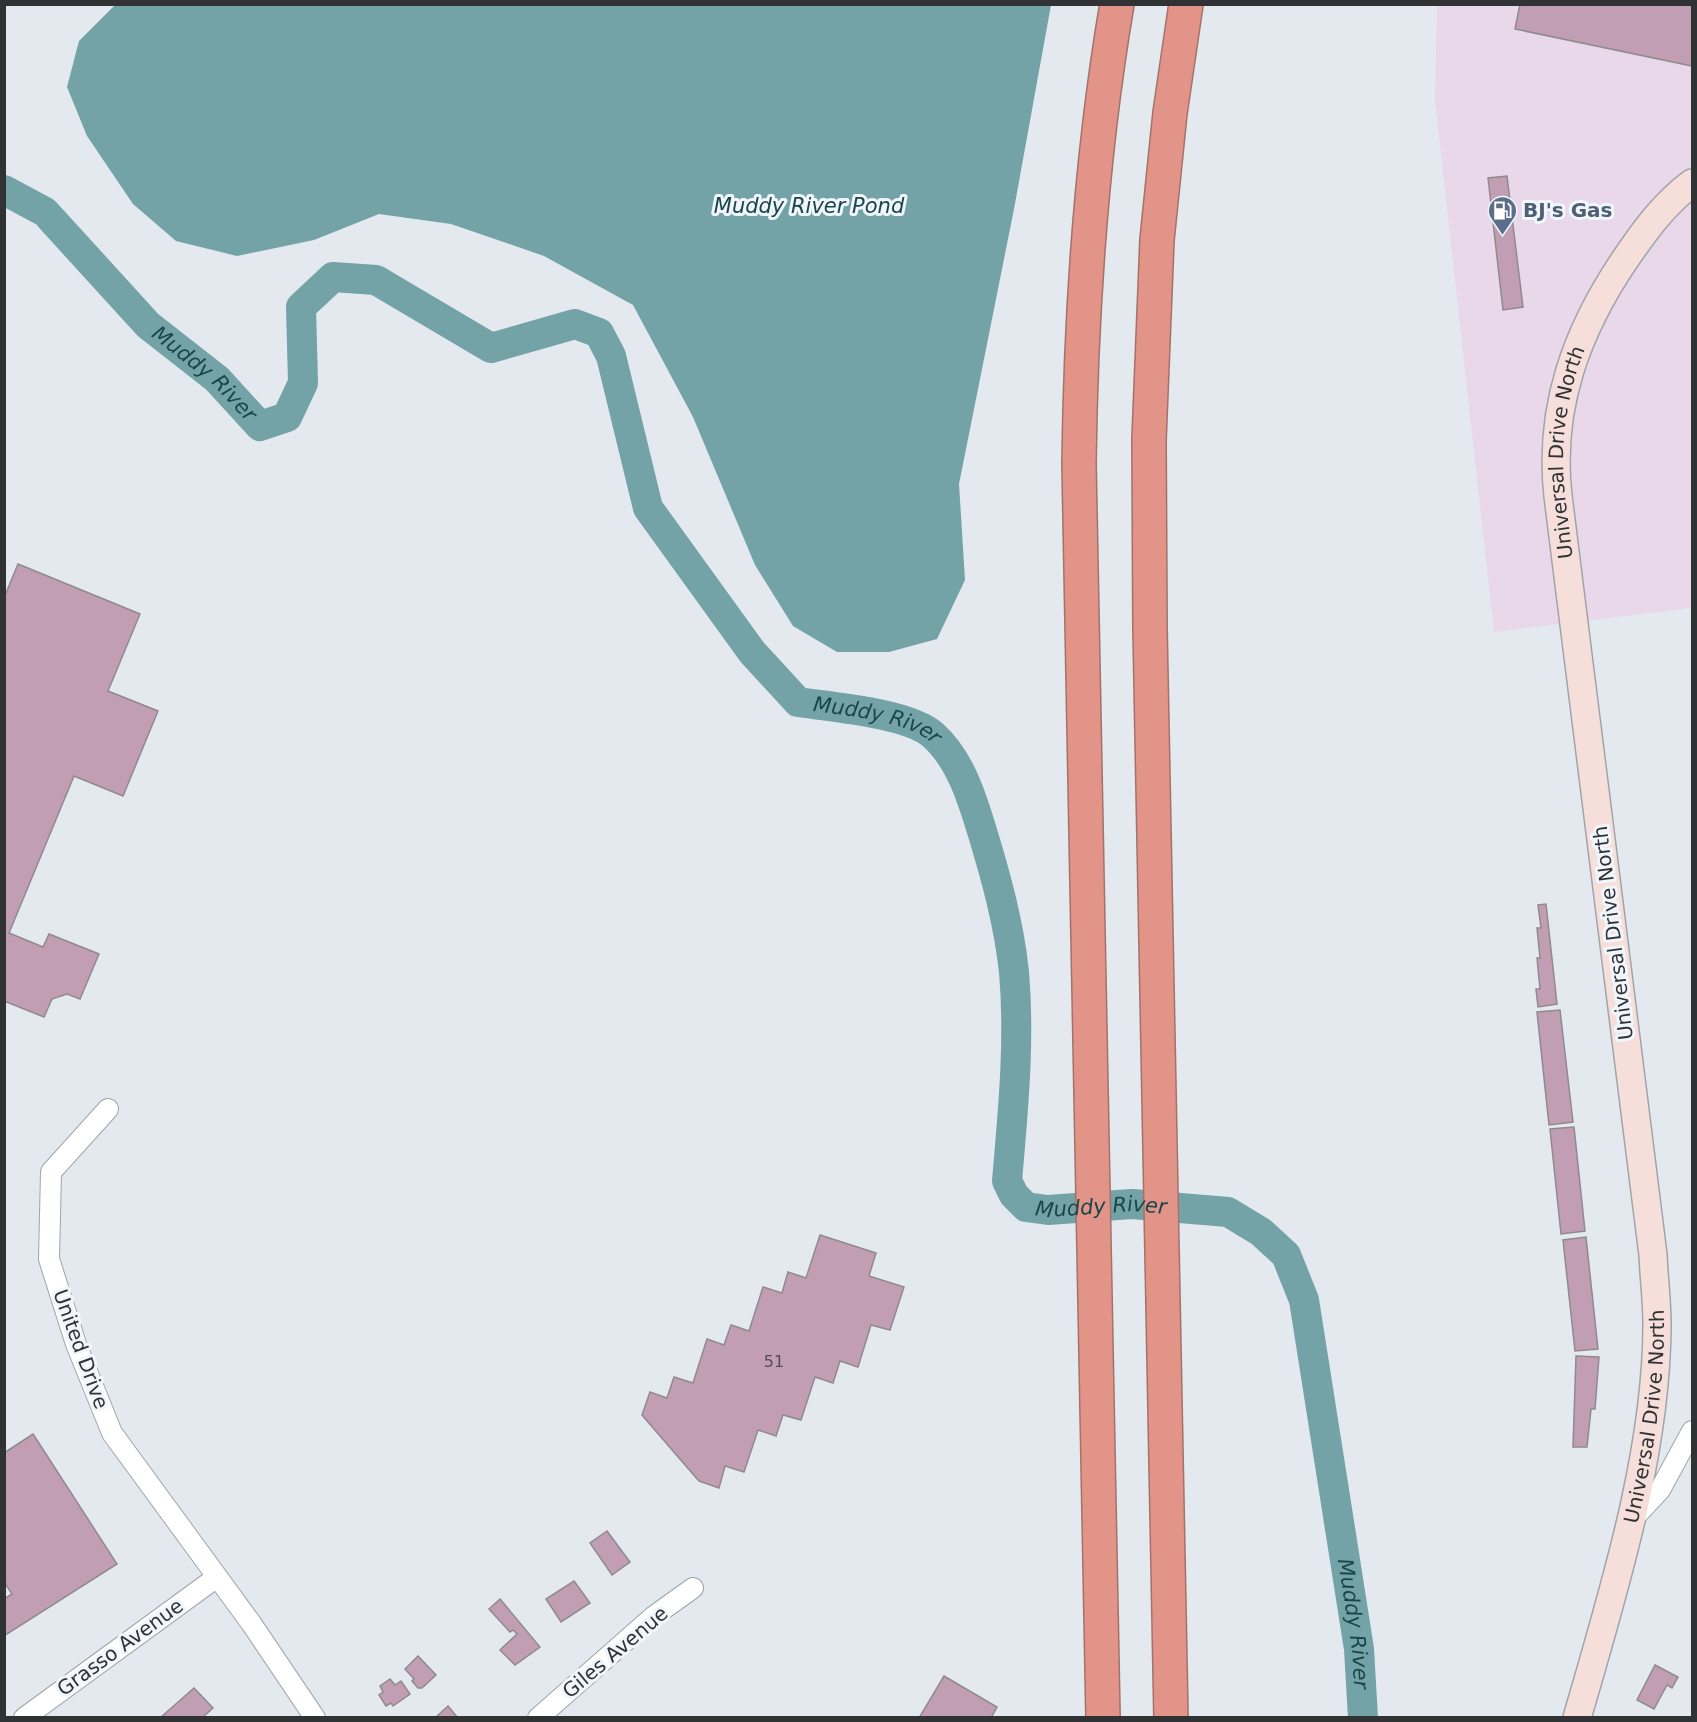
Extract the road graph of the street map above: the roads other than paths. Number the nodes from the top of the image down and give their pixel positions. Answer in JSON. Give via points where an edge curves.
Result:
{"nodes":[{"id":1,"x":1117,"y":4,"type":"edge"},
{"id":2,"x":1186,"y":4,"type":"edge"},
{"id":3,"x":1692,"y":183,"type":"edge"},
{"id":4,"x":108,"y":1109,"type":"dead end"},
{"id":5,"x":1692,"y":1431,"type":"edge"},
{"id":6,"x":1629,"y":1523,"type":"junction"},
{"id":7,"x":217,"y":1577,"type":"junction"},
{"id":8,"x":693,"y":1588,"type":"dead end"},
{"id":9,"x":24,"y":1718,"type":"edge"},
{"id":10,"x":315,"y":1718,"type":"edge"},
{"id":11,"x":538,"y":1718,"type":"edge"},
{"id":12,"x":1103,"y":1718,"type":"edge"},
{"id":13,"x":1171,"y":1718,"type":"edge"},
{"id":14,"x":1577,"y":1718,"type":"edge"}],
"edges":[{"from":1,"to":12,"type":"highway","via":[[1094,176],[1080,388],[1080,579]]},
{"from":2,"to":13,"type":"highway","via":[[1162,185],[1150,374],[1149,628]]},
{"from":3,"to":6,"type":"street","name":"Universal Drive North","via":[[1653,219],[1606,287],[1590,318],[1566,379],[1556,453],[1558,496],[1653,1255],[1657,1324],[1650,1417]]},
{"from":4,"to":7,"type":"street","name":"United Drive","via":[[51,1172],[49,1259],[76,1344],[112,1433]]},
{"from":5,"to":6,"type":"street","via":[[1660,1490]]},
{"from":6,"to":14,"type":"street","name":"Universal Drive North"},
{"from":7,"to":9,"type":"street","name":"Grasso Avenue"},
{"from":7,"to":10,"type":"street","name":"United Drive"},
{"from":8,"to":11,"type":"street","name":"Giles Avenue","via":[[654,1616]]}]}
